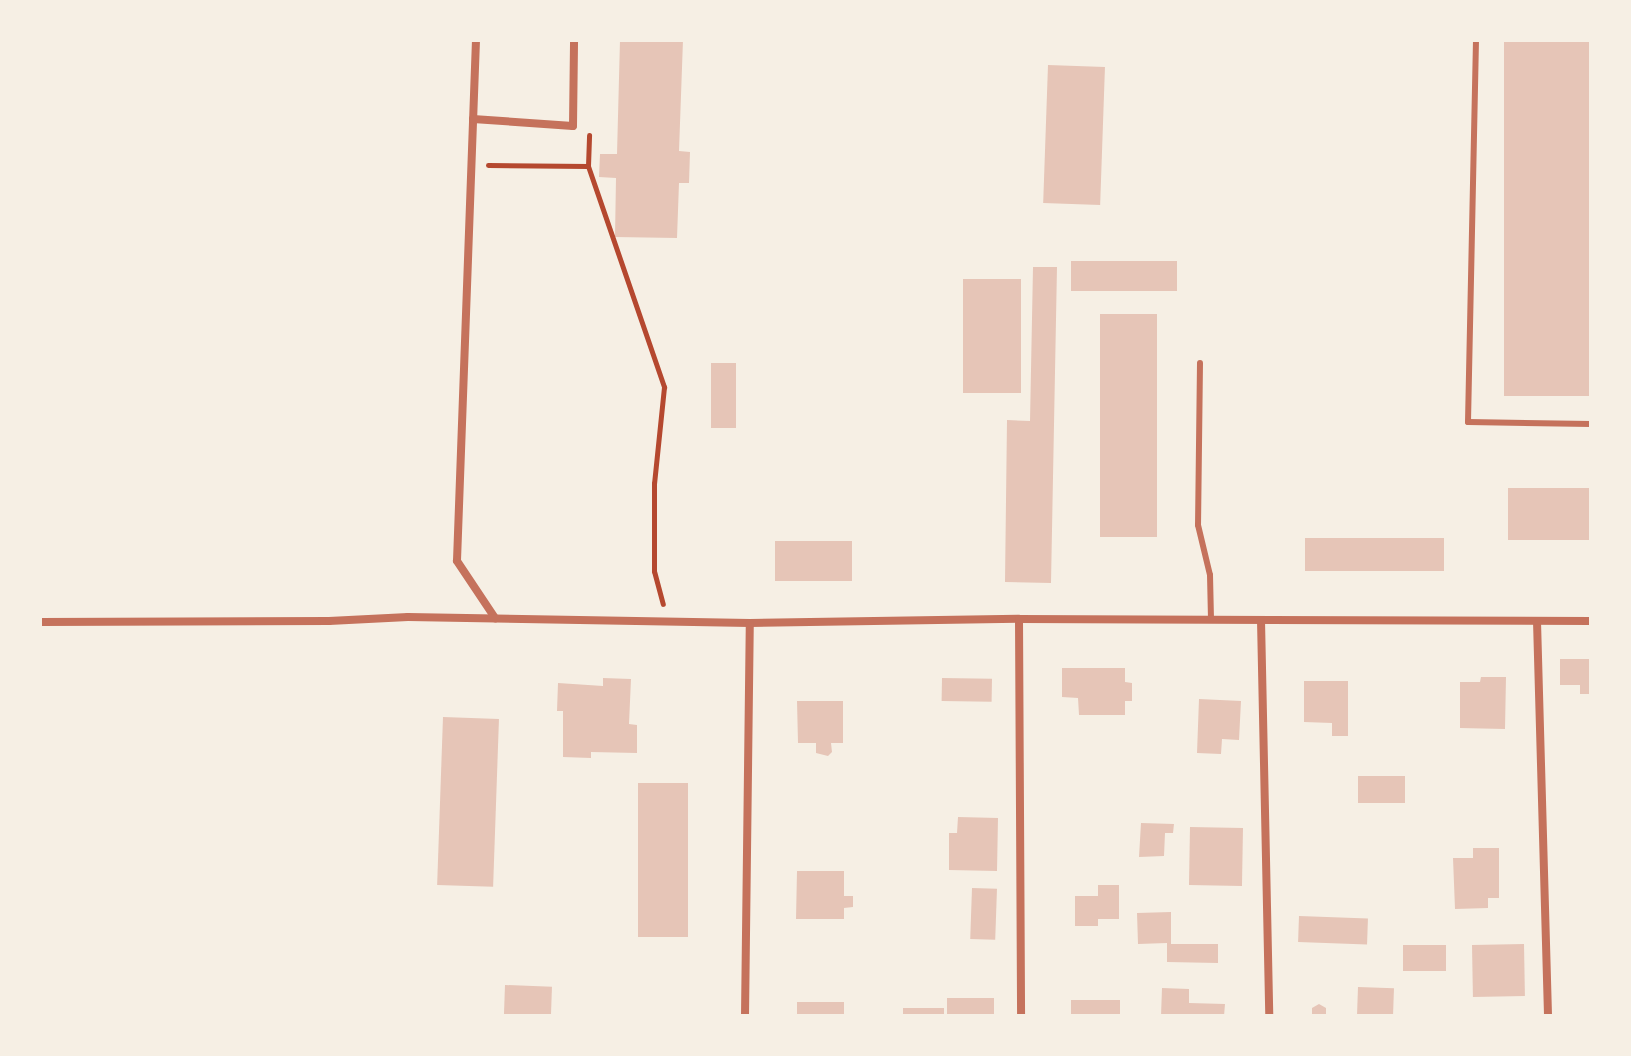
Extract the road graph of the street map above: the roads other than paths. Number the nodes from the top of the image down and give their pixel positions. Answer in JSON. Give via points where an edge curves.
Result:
{"nodes":[{"id":1,"x":476,"y":40,"type":"edge"},
{"id":2,"x":574,"y":40,"type":"edge"},
{"id":3,"x":1476,"y":40,"type":"edge"},
{"id":4,"x":473,"y":119,"type":"junction"},
{"id":5,"x":1200,"y":363,"type":"dead end"},
{"id":6,"x":1591,"y":424,"type":"edge"},
{"id":7,"x":495,"y":618,"type":"junction"},
{"id":8,"x":1019,"y":619,"type":"junction"},
{"id":9,"x":1211,"y":620,"type":"junction"},
{"id":10,"x":1261,"y":620,"type":"junction"},
{"id":11,"x":1537,"y":621,"type":"junction"},
{"id":12,"x":1591,"y":621,"type":"edge"},
{"id":13,"x":40,"y":622,"type":"edge"},
{"id":14,"x":750,"y":623,"type":"junction"},
{"id":15,"x":745,"y":1016,"type":"edge"},
{"id":16,"x":1021,"y":1016,"type":"edge"},
{"id":17,"x":1269,"y":1016,"type":"edge"},
{"id":18,"x":1548,"y":1016,"type":"edge"}],
"edges":[{"from":1,"to":4,"type":"street"},
{"from":2,"to":4,"type":"street","via":[[573,126]]},
{"from":3,"to":6,"type":"lane","via":[[1468,422]]},
{"from":4,"to":7,"type":"street","via":[[457,561]]},
{"from":5,"to":9,"type":"lane","via":[[1198,525],[1210,575]]},
{"from":7,"to":13,"type":"street"},
{"from":7,"to":14,"type":"street"},
{"from":8,"to":9,"type":"street"},
{"from":8,"to":14,"type":"street"},
{"from":8,"to":16,"type":"street"},
{"from":9,"to":10,"type":"street"},
{"from":10,"to":11,"type":"street"},
{"from":10,"to":17,"type":"street"},
{"from":11,"to":12,"type":"street"},
{"from":11,"to":18,"type":"street"},
{"from":14,"to":15,"type":"street"}]}
